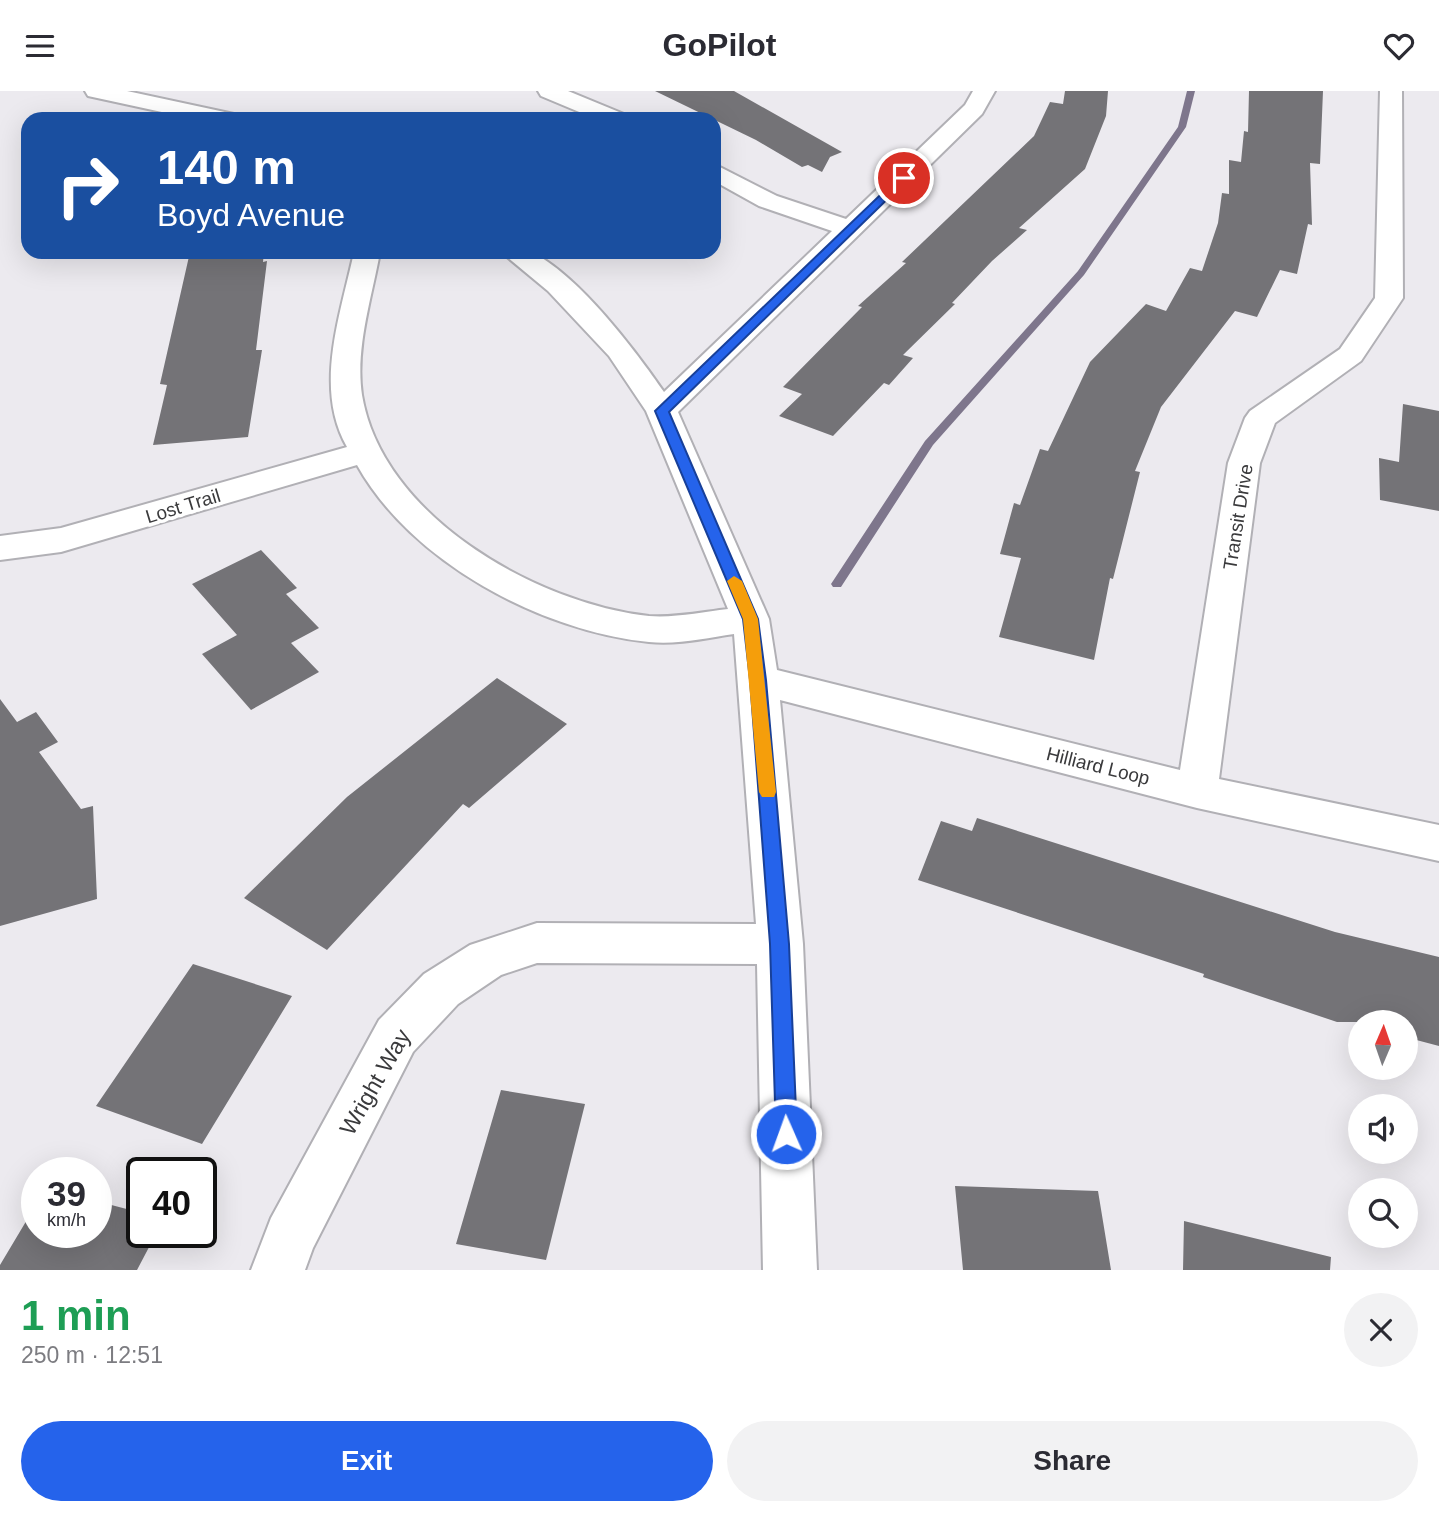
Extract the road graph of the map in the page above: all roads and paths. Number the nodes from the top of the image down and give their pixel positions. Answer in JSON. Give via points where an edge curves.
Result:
{"nodes":[{"id":1,"x":96,"y":91,"type":"edge"},
{"id":2,"x":549,"y":91,"type":"edge"},
{"id":3,"x":984,"y":91,"type":"edge"},
{"id":4,"x":1391,"y":91,"type":"edge"},
{"id":5,"x":194,"y":112,"type":"edge"},
{"id":6,"x":599,"y":112,"type":"edge"},
{"id":7,"x":721,"y":175,"type":"edge"},
{"id":8,"x":851,"y":229,"type":"junction"},
{"id":9,"x":366,"y":259,"type":"edge"},
{"id":10,"x":523,"y":259,"type":"edge"},
{"id":11,"x":662,"y":411,"type":"junction"},
{"id":12,"x":362,"y":453,"type":"junction"},
{"id":13,"x":0,"y":548,"type":"edge"},
{"id":14,"x":751,"y":619,"type":"junction"},
{"id":15,"x":758,"y":680,"type":"junction"},
{"id":16,"x":1197,"y":791,"type":"junction"},
{"id":17,"x":1439,"y":843,"type":"edge"},
{"id":18,"x":780,"y":944,"type":"junction"},
{"id":19,"x":278,"y":1270,"type":"edge"},
{"id":20,"x":790,"y":1270,"type":"edge"}],
"edges":[{"from":1,"to":5,"type":"street"},
{"from":2,"to":6,"type":"street"},
{"from":3,"to":8,"type":"street","via":[[974,109]]},
{"from":4,"to":16,"type":"street","name":"Transit Drive","via":[[1389,298],[1351,355],[1261,418],[1244,463]]},
{"from":7,"to":8,"type":"street","via":[[768,201]]},
{"from":8,"to":11,"type":"street"},
{"from":9,"to":12,"type":"street","via":[[347,366],[347,396]]},
{"from":10,"to":11,"type":"street","via":[[558,285],[620,350]]},
{"from":11,"to":14,"type":"street"},
{"from":12,"to":13,"type":"street","name":"Lost Trail","via":[[126,523],[61,540]]},
{"from":12,"to":14,"type":"street","via":[[393,493],[449,548],[527,596],[581,617],[651,629]]},
{"from":14,"to":15,"type":"street"},
{"from":15,"to":16,"type":"street","name":"Hilliard Loop"},
{"from":15,"to":18,"type":"street"},
{"from":16,"to":17,"type":"street","name":"Hilliard Loop"},
{"from":18,"to":19,"type":"street","name":"Wright Way","via":[[537,943],[486,960],[441,989],[396,1037],[290,1237]]},
{"from":18,"to":20,"type":"street"}]}
